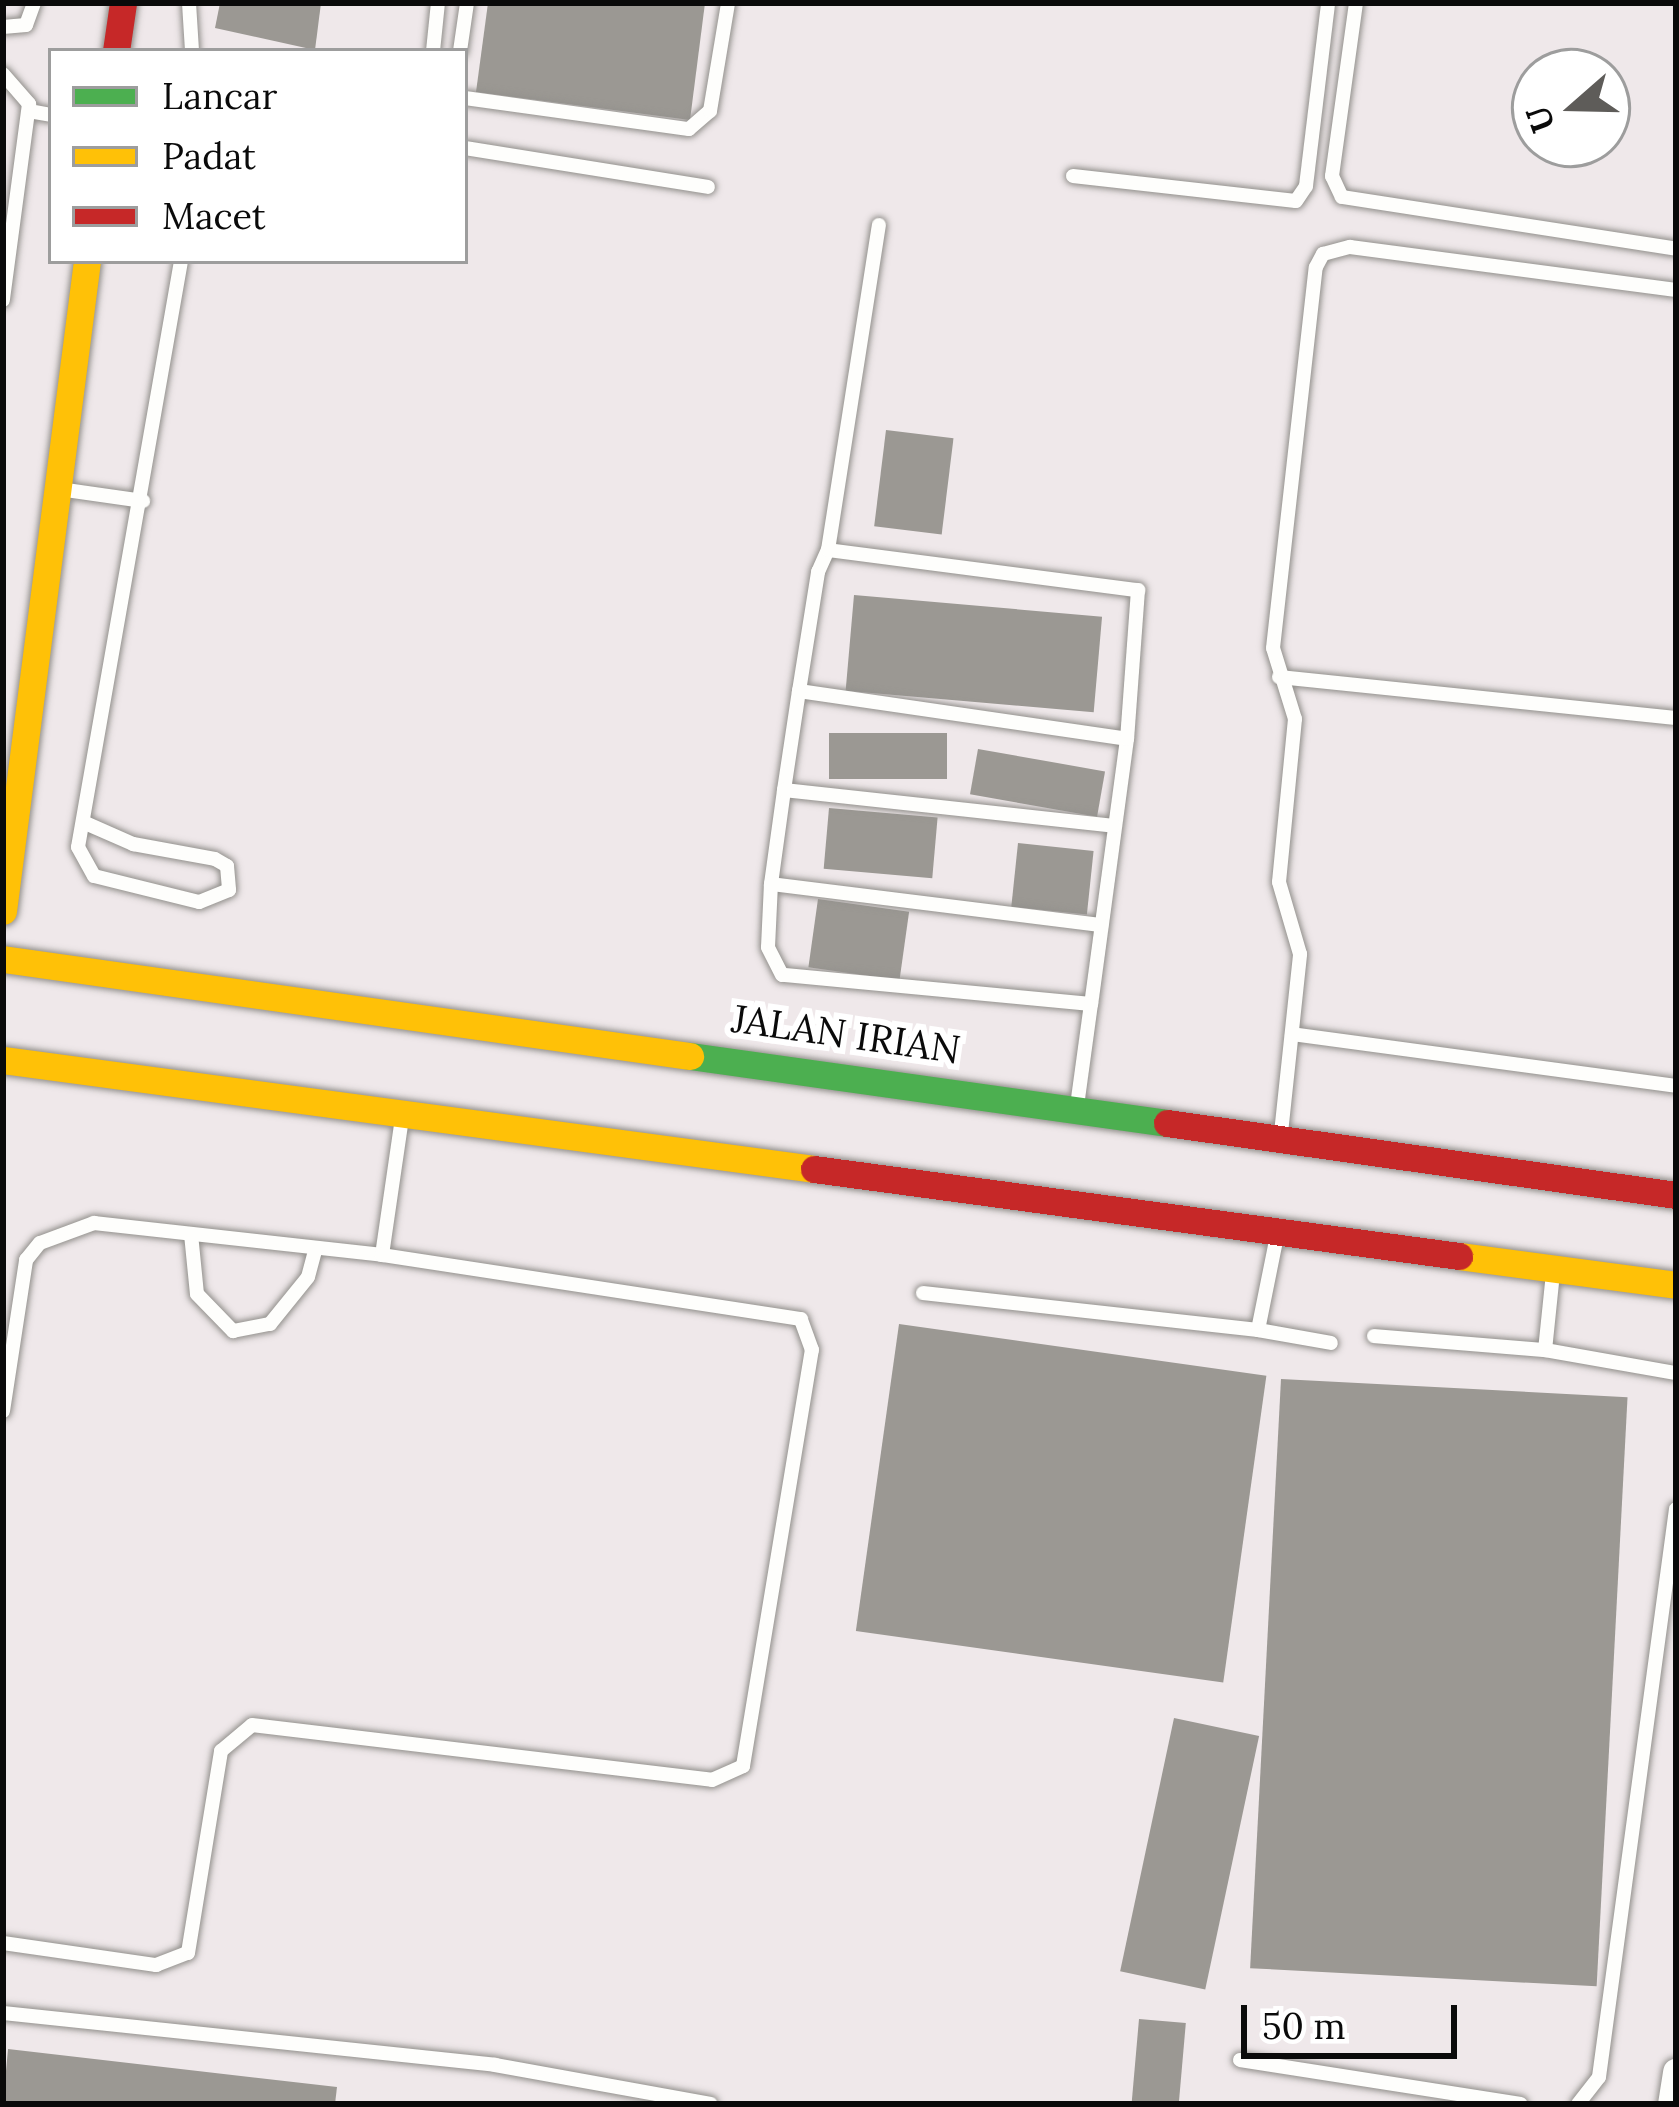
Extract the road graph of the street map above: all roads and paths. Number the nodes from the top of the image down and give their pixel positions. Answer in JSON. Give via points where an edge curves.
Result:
{"nodes":[{"id":1,"x":34,"y":3,"type":"edge"},
{"id":2,"x":123,"y":3,"type":"edge"},
{"id":3,"x":189,"y":3,"type":"edge"},
{"id":4,"x":438,"y":3,"type":"edge"},
{"id":5,"x":467,"y":3,"type":"edge"},
{"id":6,"x":728,"y":3,"type":"edge"},
{"id":7,"x":1328,"y":3,"type":"edge"},
{"id":8,"x":1356,"y":3,"type":"edge"},
{"id":9,"x":3,"y":27,"type":"edge"},
{"id":10,"x":116,"y":48,"type":"edge"},
{"id":11,"x":192,"y":48,"type":"edge"},
{"id":12,"x":433,"y":48,"type":"edge"},
{"id":13,"x":460,"y":48,"type":"edge"},
{"id":14,"x":3,"y":74,"type":"edge"},
{"id":15,"x":468,"y":99,"type":"edge"},
{"id":16,"x":29,"y":111,"type":"junction"},
{"id":17,"x":48,"y":114,"type":"edge"},
{"id":18,"x":468,"y":148,"type":"edge"},
{"id":19,"x":1073,"y":176,"type":"dead end"},
{"id":20,"x":708,"y":187,"type":"dead end"},
{"id":21,"x":879,"y":225,"type":"dead end"},
{"id":22,"x":1676,"y":249,"type":"edge"},
{"id":23,"x":87,"y":264,"type":"edge"},
{"id":24,"x":181,"y":264,"type":"edge"},
{"id":25,"x":1676,"y":290,"type":"edge"},
{"id":26,"x":3,"y":301,"type":"edge"},
{"id":27,"x":54,"y":488,"type":"junction"},
{"id":28,"x":143,"y":501,"type":"junction"},
{"id":29,"x":827,"y":550,"type":"junction"},
{"id":30,"x":1280,"y":677,"type":"junction"},
{"id":31,"x":799,"y":691,"type":"junction"},
{"id":32,"x":1676,"y":718,"type":"edge"},
{"id":33,"x":1127,"y":739,"type":"junction"},
{"id":34,"x":784,"y":790,"type":"junction"},
{"id":35,"x":83,"y":822,"type":"junction"},
{"id":36,"x":1114,"y":826,"type":"junction"},
{"id":37,"x":772,"y":884,"type":"junction"},
{"id":38,"x":3,"y":911,"type":"edge"},
{"id":39,"x":1101,"y":925,"type":"junction"},
{"id":40,"x":3,"y":959,"type":"edge"},
{"id":41,"x":1090,"y":1004,"type":"junction"},
{"id":42,"x":1292,"y":1034,"type":"junction"},
{"id":43,"x":3,"y":1060,"type":"edge"},
{"id":44,"x":1676,"y":1086,"type":"edge"},
{"id":45,"x":1077,"y":1106,"type":"junction"},
{"id":46,"x":402,"y":1117,"type":"junction"},
{"id":47,"x":1280,"y":1138,"type":"junction"},
{"id":48,"x":1676,"y":1195,"type":"edge"},
{"id":49,"x":1278,"y":1229,"type":"junction"},
{"id":50,"x":191,"y":1234,"type":"junction"},
{"id":51,"x":316,"y":1248,"type":"junction"},
{"id":52,"x":382,"y":1255,"type":"junction"},
{"id":53,"x":1553,"y":1268,"type":"junction"},
{"id":54,"x":1676,"y":1285,"type":"edge"},
{"id":55,"x":923,"y":1293,"type":"dead end"},
{"id":56,"x":1258,"y":1330,"type":"junction"},
{"id":57,"x":1374,"y":1336,"type":"dead end"},
{"id":58,"x":1330,"y":1343,"type":"dead end"},
{"id":59,"x":1545,"y":1350,"type":"junction"},
{"id":60,"x":1676,"y":1373,"type":"edge"},
{"id":61,"x":3,"y":1411,"type":"edge"},
{"id":62,"x":1676,"y":1509,"type":"edge"},
{"id":63,"x":3,"y":1943,"type":"edge"},
{"id":64,"x":3,"y":2013,"type":"edge"},
{"id":65,"x":1240,"y":2060,"type":"dead end"},
{"id":66,"x":1676,"y":2071,"type":"edge"},
{"id":67,"x":711,"y":2104,"type":"edge"},
{"id":68,"x":1521,"y":2104,"type":"edge"},
{"id":69,"x":1578,"y":2104,"type":"edge"},
{"id":70,"x":1671,"y":2104,"type":"edge"}],
"edges":[{"from":1,"to":9,"type":"lane","via":[[26,26]]},
{"from":2,"to":10,"type":"street"},
{"from":3,"to":11,"type":"lane"},
{"from":4,"to":12,"type":"lane"},
{"from":5,"to":13,"type":"lane"},
{"from":6,"to":15,"type":"lane","via":[[710,111],[689,129],[665,133]]},
{"from":7,"to":19,"type":"lane","via":[[1300,198],[1282,206]]},
{"from":8,"to":22,"type":"lane","via":[[1332,176],[1342,197]]},
{"from":14,"to":16,"type":"lane","via":[[23,89]]},
{"from":16,"to":17,"type":"lane"},
{"from":16,"to":26,"type":"lane"},
{"from":18,"to":20,"type":"lane"},
{"from":21,"to":29,"type":"lane"},
{"from":23,"to":27,"type":"street"},
{"from":24,"to":28,"type":"lane"},
{"from":25,"to":30,"type":"lane","via":[[1350,247],[1323,254],[1273,648]]},
{"from":27,"to":28,"type":"lane"},
{"from":27,"to":38,"type":"street"},
{"from":28,"to":35,"type":"lane"},
{"from":29,"to":31,"type":"lane"},
{"from":29,"to":33,"type":"lane","via":[[1138,590]]},
{"from":30,"to":32,"type":"lane"},
{"from":30,"to":42,"type":"lane","via":[[1294,719],[1279,882],[1300,954]]},
{"from":31,"to":33,"type":"lane"},
{"from":31,"to":34,"type":"lane"},
{"from":33,"to":36,"type":"lane"},
{"from":34,"to":36,"type":"lane"},
{"from":34,"to":37,"type":"lane"},
{"from":35,"to":35,"type":"lane","via":[[134,844],[215,859],[227,866],[229,890],[199,902],[94,876],[79,847]]},
{"from":36,"to":39,"type":"lane"},
{"from":37,"to":39,"type":"lane"},
{"from":37,"to":41,"type":"lane","via":[[768,947],[782,975]]},
{"from":39,"to":41,"type":"lane"},
{"from":40,"to":45,"type":"street","name":"JALAN IRIAN"},
{"from":41,"to":45,"type":"lane"},
{"from":42,"to":44,"type":"lane"},
{"from":42,"to":47,"type":"lane"},
{"from":43,"to":46,"type":"street"},
{"from":45,"to":47,"type":"street","name":"JALAN IRIAN"},
{"from":46,"to":49,"type":"street"},
{"from":46,"to":52,"type":"lane"},
{"from":47,"to":48,"type":"street","name":"JALAN IRIAN"},
{"from":49,"to":53,"type":"street"},
{"from":49,"to":56,"type":"lane"},
{"from":50,"to":51,"type":"lane"},
{"from":50,"to":51,"type":"lane","via":[[197,1294],[233,1331],[270,1324],[308,1277]]},
{"from":50,"to":61,"type":"lane","via":[[94,1223],[40,1243],[26,1260]]},
{"from":51,"to":52,"type":"lane"},
{"from":52,"to":63,"type":"lane","via":[[800,1319],[812,1350],[743,1766],[712,1780],[252,1725],[221,1751],[188,1953],[156,1965]]},
{"from":53,"to":54,"type":"street"},
{"from":53,"to":59,"type":"lane"},
{"from":55,"to":56,"type":"lane"},
{"from":56,"to":58,"type":"lane"},
{"from":57,"to":59,"type":"lane"},
{"from":59,"to":60,"type":"lane"},
{"from":62,"to":69,"type":"lane","via":[[1598,2077]]},
{"from":64,"to":67,"type":"lane","via":[[495,2065]]},
{"from":65,"to":68,"type":"lane"},
{"from":66,"to":70,"type":"street"}]}
